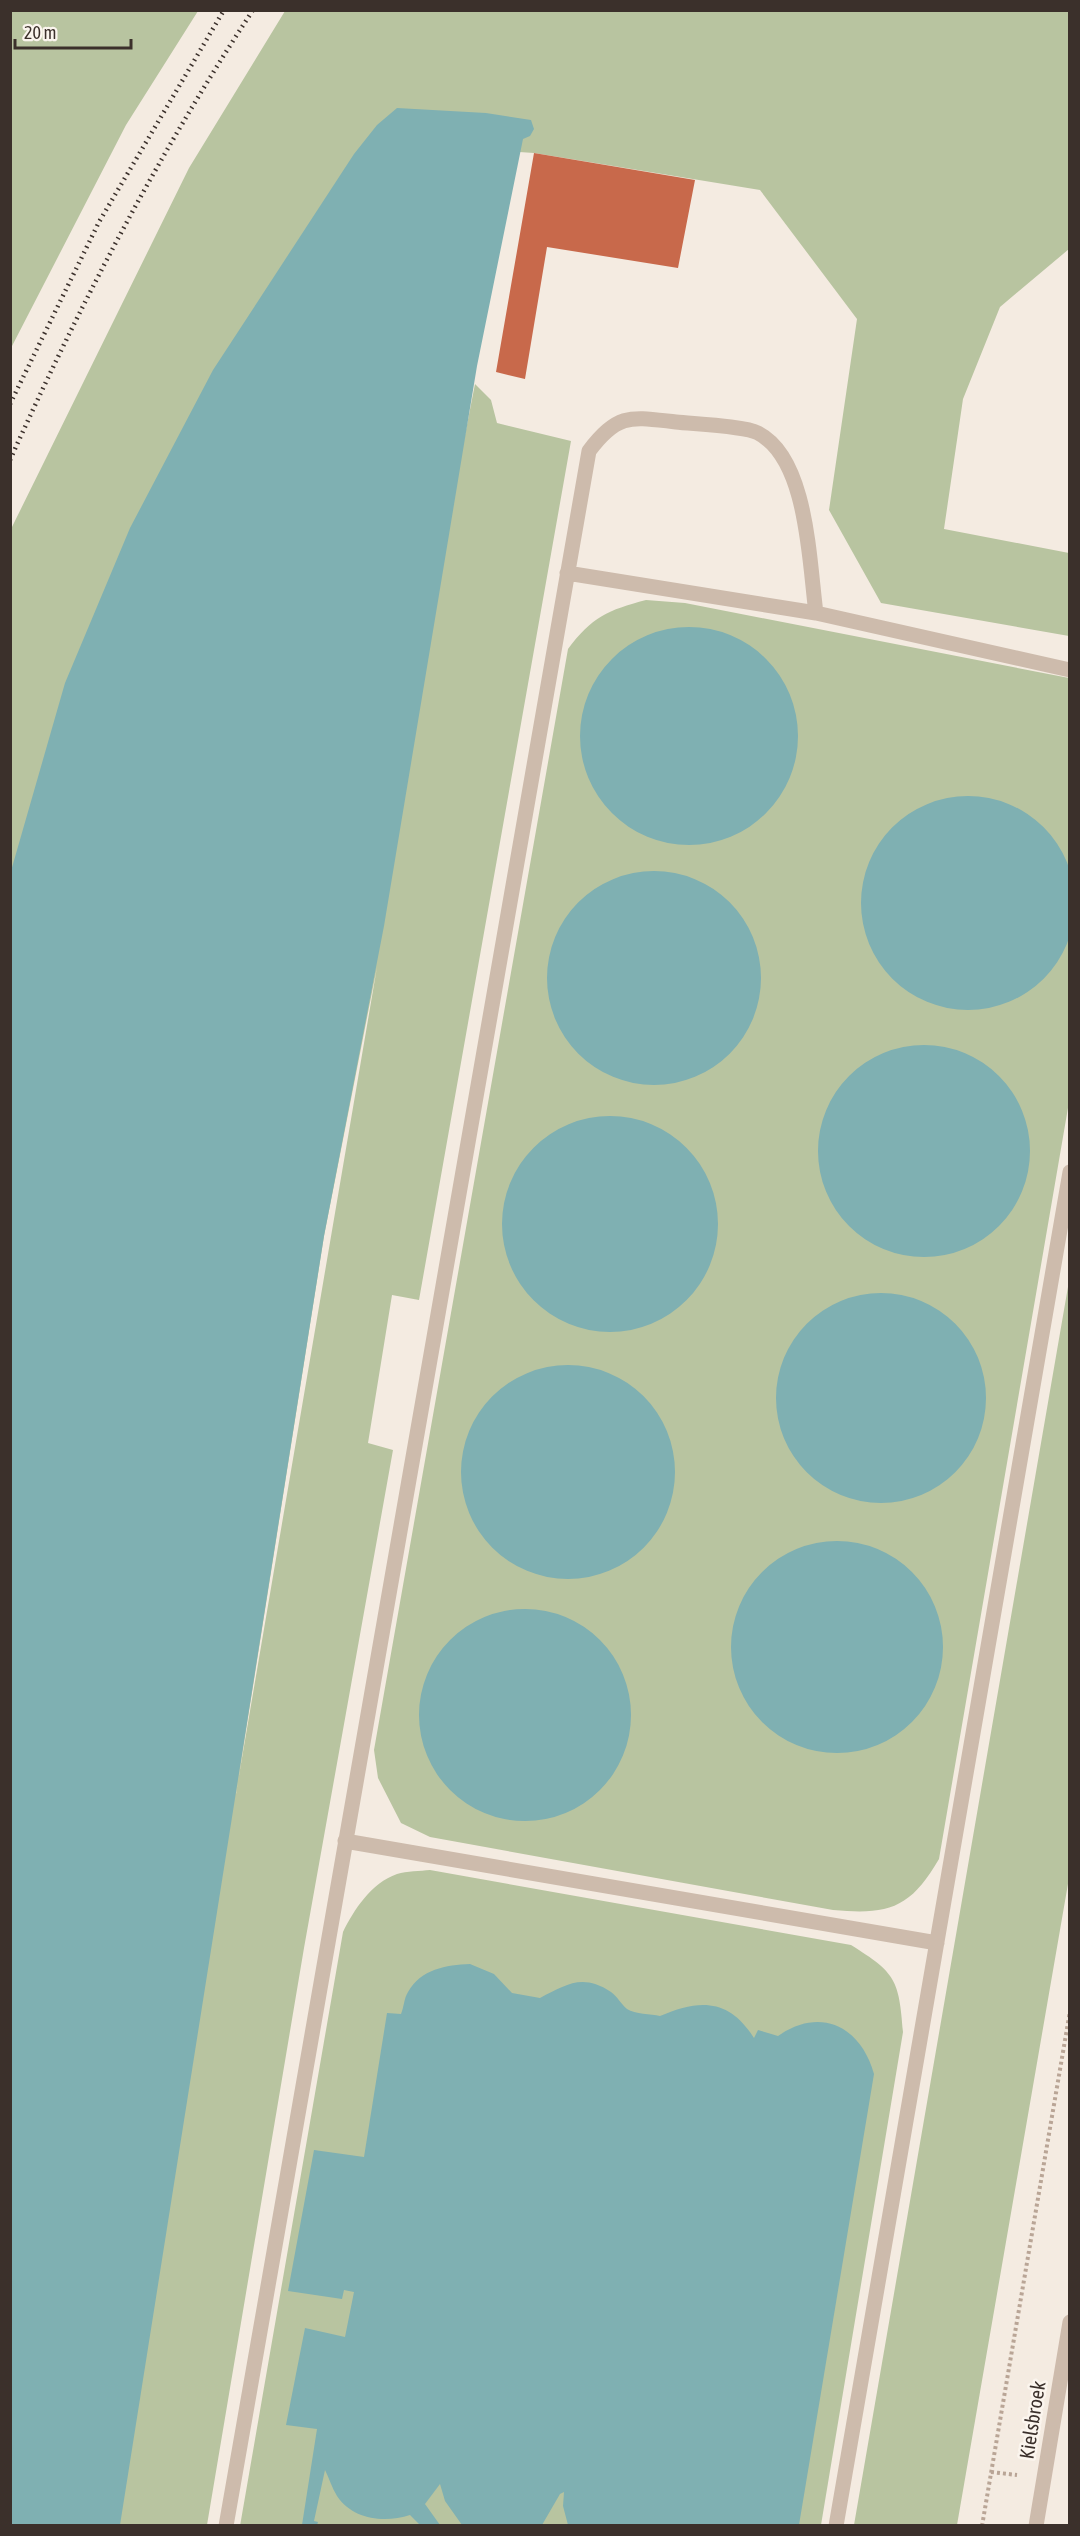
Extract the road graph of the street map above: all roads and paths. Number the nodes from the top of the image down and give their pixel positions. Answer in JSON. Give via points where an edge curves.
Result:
{"nodes":[{"id":1,"x":567,"y":573,"type":"junction"},
{"id":2,"x":816,"y":613,"type":"junction"},
{"id":3,"x":1070,"y":670,"type":"edge"},
{"id":4,"x":1070,"y":1172,"type":"edge"},
{"id":5,"x":345,"y":1841,"type":"junction"},
{"id":6,"x":938,"y":1943,"type":"junction"},
{"id":7,"x":1070,"y":2011,"type":"edge"},
{"id":8,"x":1070,"y":2322,"type":"edge"},
{"id":9,"x":226,"y":2526,"type":"edge"},
{"id":10,"x":836,"y":2526,"type":"edge"},
{"id":11,"x":981,"y":2526,"type":"edge"},
{"id":12,"x":1036,"y":2526,"type":"edge"}],
"edges":[{"from":1,"to":2,"type":"street"},
{"from":1,"to":2,"type":"street","via":[[589,451],[605,429],[633,417],[756,431],[779,448],[797,486]]},
{"from":1,"to":5,"type":"street"},
{"from":2,"to":3,"type":"street"},
{"from":4,"to":6,"type":"street"},
{"from":5,"to":6,"type":"street"},
{"from":5,"to":9,"type":"street"},
{"from":6,"to":10,"type":"street"},
{"from":7,"to":11,"type":"path"},
{"from":8,"to":12,"type":"street","name":"Kielsbroek"}]}
